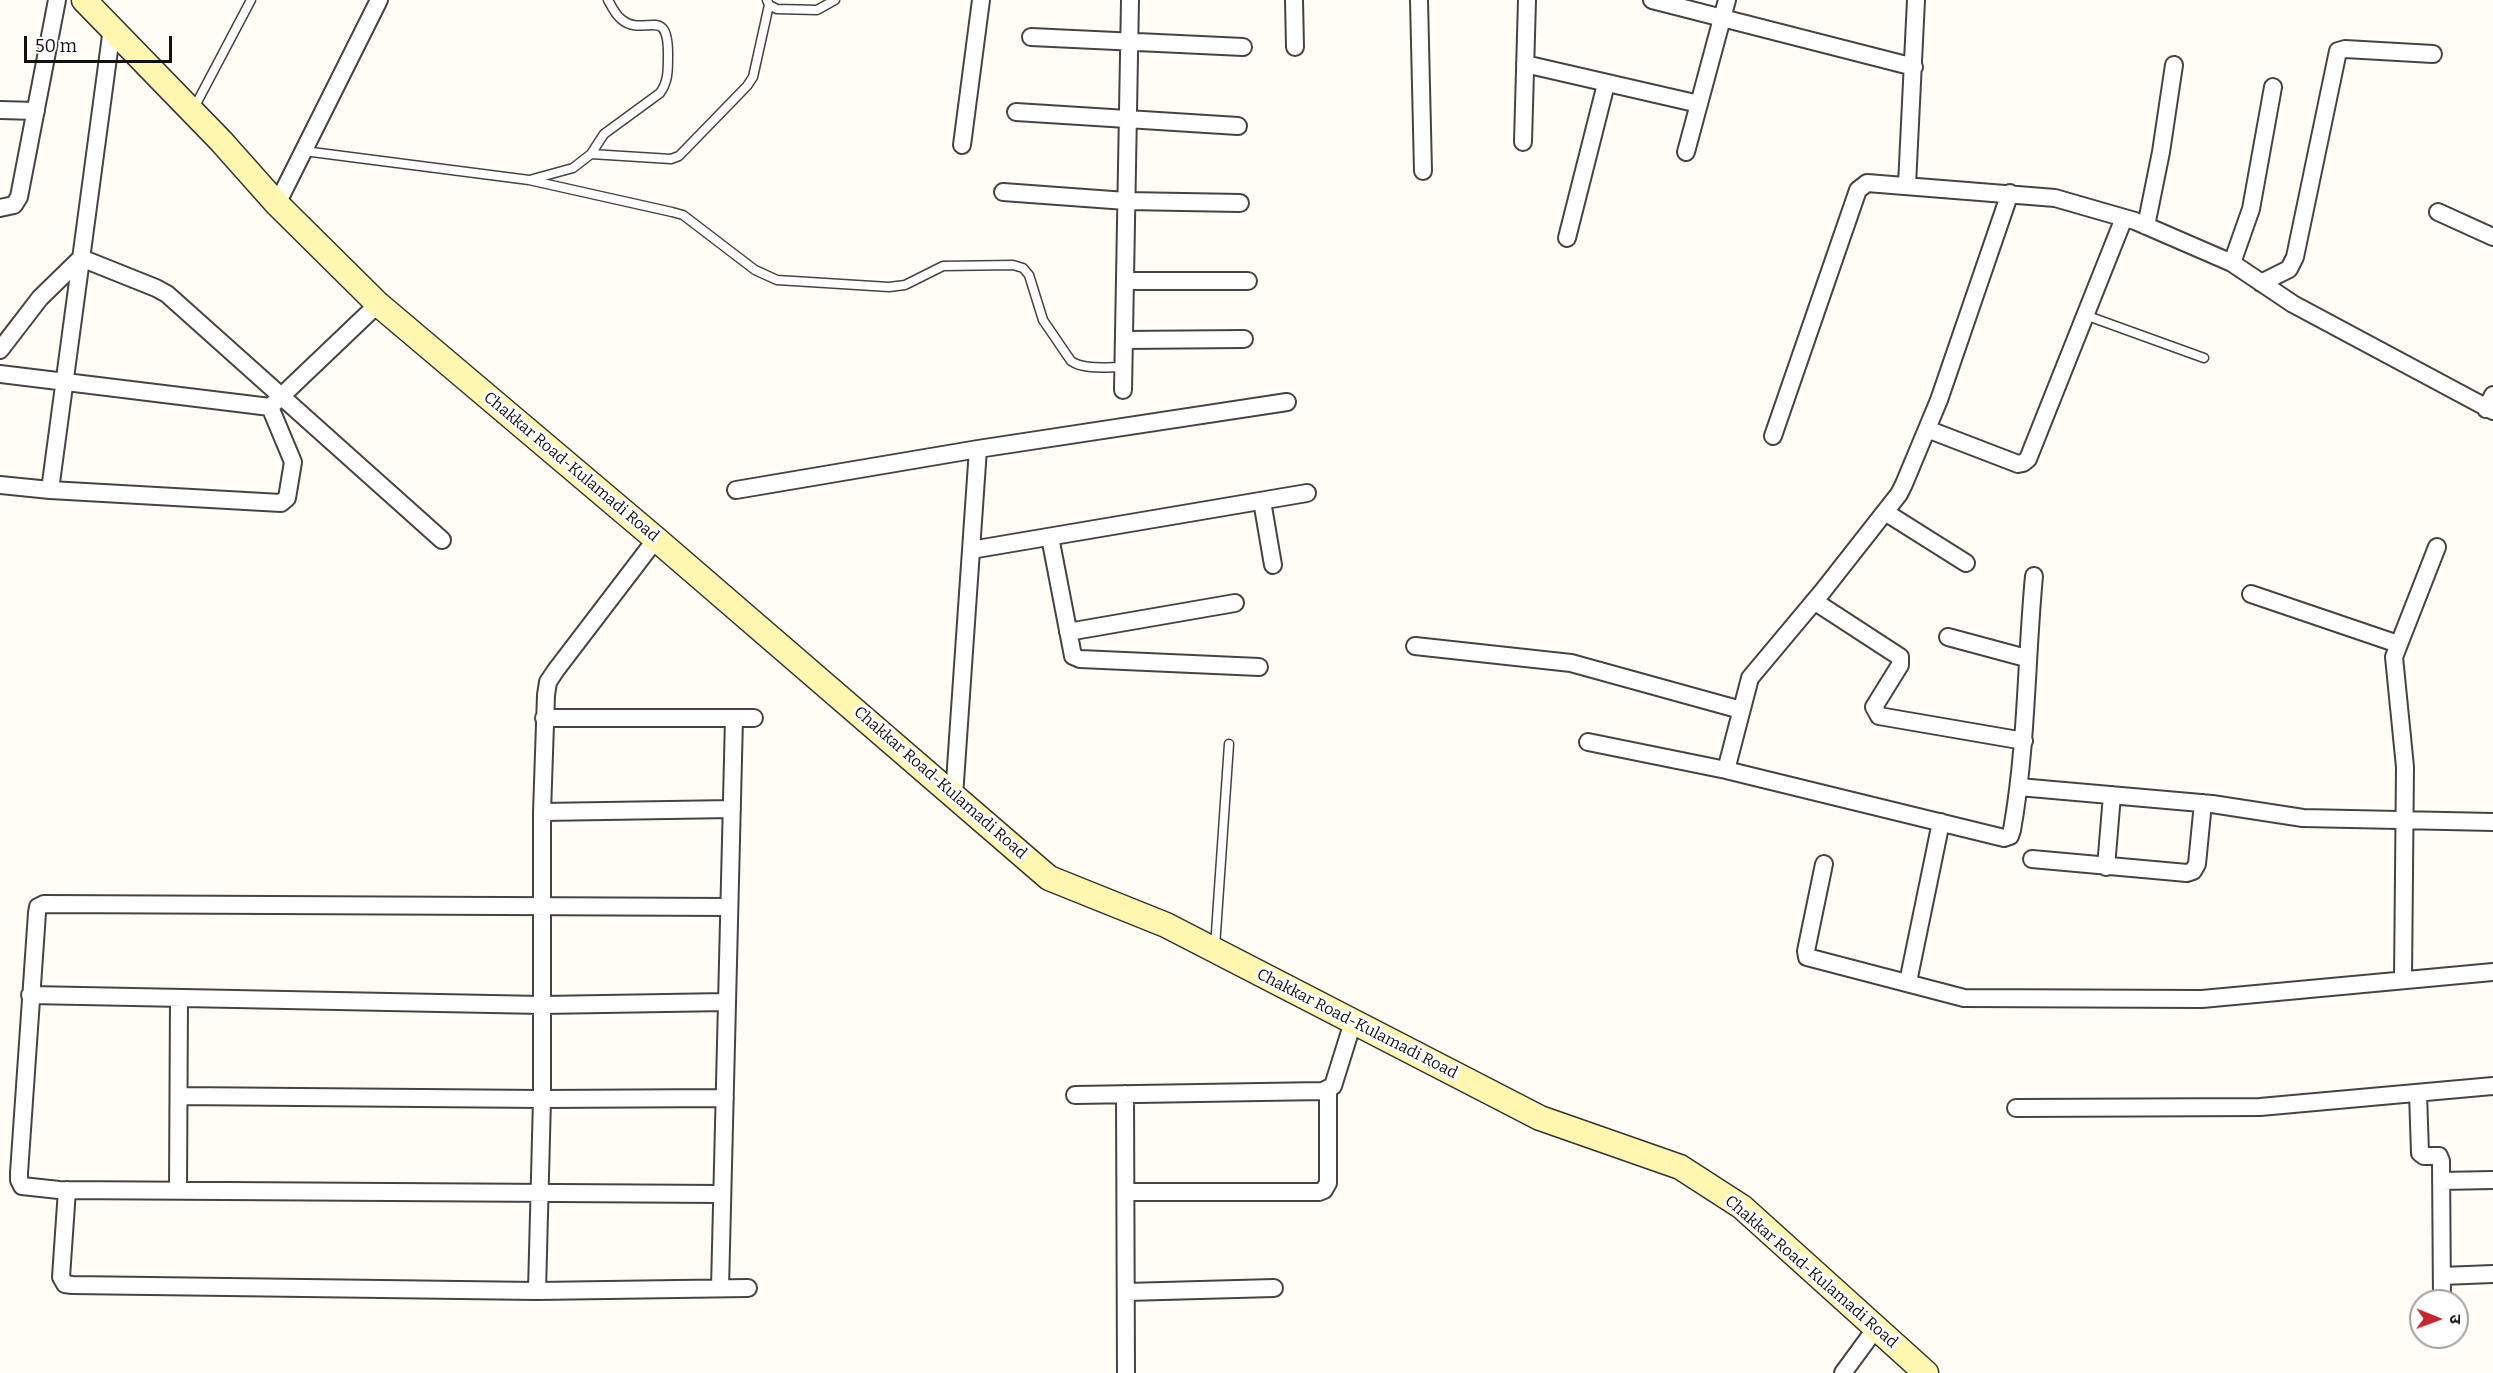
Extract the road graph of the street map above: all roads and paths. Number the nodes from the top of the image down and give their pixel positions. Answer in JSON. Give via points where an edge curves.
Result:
{"nodes":[{"id":1,"x":57,"y":0,"type":"edge"},
{"id":2,"x":84,"y":0,"type":"edge"},
{"id":3,"x":251,"y":0,"type":"edge"},
{"id":4,"x":379,"y":0,"type":"edge"},
{"id":5,"x":608,"y":0,"type":"edge"},
{"id":6,"x":835,"y":0,"type":"edge"},
{"id":7,"x":981,"y":0,"type":"edge"},
{"id":8,"x":1130,"y":0,"type":"edge"},
{"id":9,"x":1294,"y":0,"type":"edge"},
{"id":10,"x":1419,"y":0,"type":"edge"},
{"id":11,"x":1527,"y":0,"type":"edge"},
{"id":12,"x":1652,"y":0,"type":"edge"},
{"id":13,"x":1727,"y":0,"type":"edge"},
{"id":14,"x":1916,"y":0,"type":"edge"},
{"id":15,"x":768,"y":3,"type":"edge"},
{"id":16,"x":1723,"y":17,"type":"junction"},
{"id":17,"x":112,"y":28,"type":"junction"},
{"id":18,"x":1031,"y":37,"type":"dead end"},
{"id":19,"x":1129,"y":41,"type":"junction"},
{"id":20,"x":1243,"y":47,"type":"dead end"},
{"id":21,"x":1295,"y":47,"type":"dead end"},
{"id":22,"x":2433,"y":54,"type":"dead end"},
{"id":23,"x":1525,"y":64,"type":"junction"},
{"id":24,"x":2174,"y":65,"type":"dead end"},
{"id":25,"x":1914,"y":67,"type":"junction"},
{"id":26,"x":1606,"y":84,"type":"junction"},
{"id":27,"x":2273,"y":87,"type":"dead end"},
{"id":28,"x":1699,"y":104,"type":"junction"},
{"id":29,"x":0,"y":110,"type":"edge"},
{"id":30,"x":36,"y":111,"type":"junction"},
{"id":31,"x":193,"y":112,"type":"junction"},
{"id":32,"x":1016,"y":112,"type":"dead end"},
{"id":33,"x":1128,"y":119,"type":"junction"},
{"id":34,"x":1238,"y":126,"type":"dead end"},
{"id":35,"x":1523,"y":142,"type":"dead end"},
{"id":36,"x":962,"y":146,"type":"dead end"},
{"id":37,"x":304,"y":151,"type":"junction"},
{"id":38,"x":1686,"y":152,"type":"dead end"},
{"id":39,"x":591,"y":154,"type":"junction"},
{"id":40,"x":1423,"y":171,"type":"dead end"},
{"id":41,"x":529,"y":180,"type":"junction"},
{"id":42,"x":1906,"y":185,"type":"junction"},
{"id":43,"x":1003,"y":192,"type":"dead end"},
{"id":44,"x":2010,"y":193,"type":"junction"},
{"id":45,"x":1126,"y":201,"type":"junction"},
{"id":46,"x":1240,"y":203,"type":"dead end"},
{"id":47,"x":278,"y":204,"type":"junction"},
{"id":48,"x":0,"y":208,"type":"edge"},
{"id":49,"x":2438,"y":212,"type":"dead end"},
{"id":50,"x":2124,"y":218,"type":"junction"},
{"id":51,"x":2146,"y":226,"type":"junction"},
{"id":52,"x":2493,"y":237,"type":"edge"},
{"id":53,"x":1567,"y":238,"type":"dead end"},
{"id":54,"x":81,"y":258,"type":"junction"},
{"id":55,"x":2232,"y":262,"type":"junction"},
{"id":56,"x":1125,"y":281,"type":"junction"},
{"id":57,"x":1248,"y":281,"type":"dead end"},
{"id":58,"x":2266,"y":288,"type":"junction"},
{"id":59,"x":378,"y":304,"type":"junction"},
{"id":60,"x":2085,"y":315,"type":"junction"},
{"id":61,"x":1244,"y":339,"type":"dead end"},
{"id":62,"x":1124,"y":340,"type":"junction"},
{"id":63,"x":0,"y":350,"type":"edge"},
{"id":64,"x":2204,"y":358,"type":"dead end"},
{"id":65,"x":1123,"y":367,"type":"junction"},
{"id":66,"x":0,"y":374,"type":"edge"},
{"id":67,"x":64,"y":381,"type":"junction"},
{"id":68,"x":1123,"y":390,"type":"dead end"},
{"id":69,"x":275,"y":402,"type":"junction"},
{"id":70,"x":1287,"y":402,"type":"dead end"},
{"id":71,"x":2491,"y":405,"type":"edge"},
{"id":72,"x":1927,"y":429,"type":"junction"},
{"id":73,"x":1773,"y":436,"type":"dead end"},
{"id":74,"x":978,"y":449,"type":"junction"},
{"id":75,"x":0,"y":485,"type":"edge"},
{"id":76,"x":50,"y":490,"type":"junction"},
{"id":77,"x":736,"y":490,"type":"dead end"},
{"id":78,"x":1307,"y":493,"type":"dead end"},
{"id":79,"x":1262,"y":501,"type":"junction"},
{"id":80,"x":1885,"y":512,"type":"junction"},
{"id":81,"x":1050,"y":537,"type":"junction"},
{"id":82,"x":656,"y":539,"type":"junction"},
{"id":83,"x":442,"y":540,"type":"dead end"},
{"id":84,"x":2437,"y":547,"type":"dead end"},
{"id":85,"x":971,"y":550,"type":"junction"},
{"id":86,"x":1966,"y":563,"type":"dead end"},
{"id":87,"x":1273,"y":565,"type":"dead end"},
{"id":88,"x":2034,"y":576,"type":"dead end"},
{"id":89,"x":2251,"y":594,"type":"dead end"},
{"id":90,"x":1815,"y":601,"type":"junction"},
{"id":91,"x":1235,"y":603,"type":"dead end"},
{"id":92,"x":1068,"y":632,"type":"junction"},
{"id":93,"x":1948,"y":637,"type":"dead end"},
{"id":94,"x":2398,"y":644,"type":"junction"},
{"id":95,"x":1415,"y":646,"type":"dead end"},
{"id":96,"x":2026,"y":658,"type":"junction"},
{"id":97,"x":1259,"y":667,"type":"dead end"},
{"id":98,"x":1741,"y":710,"type":"junction"},
{"id":99,"x":544,"y":718,"type":"junction"},
{"id":100,"x":734,"y":718,"type":"junction"},
{"id":101,"x":754,"y":718,"type":"dead end"},
{"id":102,"x":2024,"y":741,"type":"junction"},
{"id":103,"x":1588,"y":742,"type":"dead end"},
{"id":104,"x":1229,"y":744,"type":"dead end"},
{"id":105,"x":1726,"y":770,"type":"junction"},
{"id":106,"x":2029,"y":788,"type":"junction"},
{"id":107,"x":2112,"y":795,"type":"junction"},
{"id":108,"x":954,"y":796,"type":"junction"},
{"id":109,"x":2203,"y":803,"type":"junction"},
{"id":110,"x":732,"y":809,"type":"junction"},
{"id":111,"x":542,"y":812,"type":"junction"},
{"id":112,"x":1941,"y":822,"type":"junction"},
{"id":113,"x":2403,"y":822,"type":"junction"},
{"id":114,"x":2493,"y":822,"type":"edge"},
{"id":115,"x":2032,"y":859,"type":"dead end"},
{"id":116,"x":1824,"y":864,"type":"dead end"},
{"id":117,"x":2106,"y":867,"type":"junction"},
{"id":118,"x":541,"y":905,"type":"junction"},
{"id":119,"x":729,"y":907,"type":"junction"},
{"id":120,"x":1215,"y":950,"type":"junction"},
{"id":121,"x":2493,"y":972,"type":"edge"},
{"id":122,"x":2403,"y":979,"type":"junction"},
{"id":123,"x":1908,"y":982,"type":"junction"},
{"id":124,"x":30,"y":995,"type":"junction"},
{"id":125,"x":179,"y":998,"type":"junction"},
{"id":126,"x":727,"y":1002,"type":"junction"},
{"id":127,"x":542,"y":1005,"type":"junction"},
{"id":128,"x":1353,"y":1022,"type":"junction"},
{"id":129,"x":2493,"y":1086,"type":"edge"},
{"id":130,"x":1329,"y":1090,"type":"junction"},
{"id":131,"x":2418,"y":1093,"type":"junction"},
{"id":132,"x":1125,"y":1094,"type":"junction"},
{"id":133,"x":1075,"y":1095,"type":"dead end"},
{"id":134,"x":179,"y":1096,"type":"junction"},
{"id":135,"x":725,"y":1098,"type":"junction"},
{"id":136,"x":542,"y":1100,"type":"junction"},
{"id":137,"x":2016,"y":1108,"type":"dead end"},
{"id":138,"x":2493,"y":1180,"type":"edge"},
{"id":139,"x":2441,"y":1181,"type":"junction"},
{"id":140,"x":67,"y":1190,"type":"junction"},
{"id":141,"x":178,"y":1190,"type":"junction"},
{"id":142,"x":540,"y":1192,"type":"junction"},
{"id":143,"x":1126,"y":1192,"type":"junction"},
{"id":144,"x":722,"y":1194,"type":"junction"},
{"id":145,"x":2493,"y":1274,"type":"edge"},
{"id":146,"x":2442,"y":1276,"type":"junction"},
{"id":147,"x":720,"y":1288,"type":"junction"},
{"id":148,"x":748,"y":1288,"type":"dead end"},
{"id":149,"x":1274,"y":1288,"type":"dead end"},
{"id":150,"x":2442,"y":1289,"type":"edge"},
{"id":151,"x":537,"y":1291,"type":"junction"},
{"id":152,"x":1126,"y":1292,"type":"junction"},
{"id":153,"x":1876,"y":1328,"type":"junction"},
{"id":154,"x":1126,"y":1373,"type":"edge"},
{"id":155,"x":1844,"y":1373,"type":"edge"},
{"id":156,"x":1926,"y":1373,"type":"edge"}],
"edges":[{"from":1,"to":30,"type":"street"},
{"from":2,"to":17,"type":"street","name":"Chakkar Road-Kulamadi Road"},
{"from":3,"to":31,"type":"lane"},
{"from":4,"to":37,"type":"street"},
{"from":5,"to":39,"type":"lane","via":[[622,21],[658,25],[665,30],[667,78],[660,93],[600,138]]},
{"from":6,"to":15,"type":"lane","via":[[817,9],[777,9]]},
{"from":7,"to":36,"type":"street"},
{"from":8,"to":19,"type":"street"},
{"from":9,"to":21,"type":"street"},
{"from":10,"to":40,"type":"street"},
{"from":11,"to":23,"type":"street"},
{"from":12,"to":16,"type":"street"},
{"from":13,"to":16,"type":"street"},
{"from":14,"to":25,"type":"street"},
{"from":15,"to":39,"type":"lane","via":[[753,77],[679,156],[664,159]]},
{"from":16,"to":25,"type":"street"},
{"from":16,"to":28,"type":"street"},
{"from":17,"to":31,"type":"street","name":"Chakkar Road-Kulamadi Road"},
{"from":17,"to":54,"type":"street"},
{"from":18,"to":19,"type":"street"},
{"from":19,"to":20,"type":"street"},
{"from":19,"to":33,"type":"street"},
{"from":22,"to":58,"type":"street","via":[[2338,51],[2295,257],[2289,269]]},
{"from":23,"to":26,"type":"street"},
{"from":23,"to":35,"type":"street"},
{"from":24,"to":51,"type":"street"},
{"from":25,"to":42,"type":"street"},
{"from":26,"to":28,"type":"street"},
{"from":26,"to":53,"type":"street"},
{"from":27,"to":55,"type":"street","via":[[2251,209]]},
{"from":28,"to":38,"type":"street"},
{"from":29,"to":30,"type":"street"},
{"from":30,"to":48,"type":"street","via":[[19,197],[14,205]]},
{"from":31,"to":47,"type":"street","name":"Chakkar Road-Kulamadi Road"},
{"from":32,"to":33,"type":"street"},
{"from":33,"to":34,"type":"street"},
{"from":33,"to":45,"type":"street"},
{"from":37,"to":41,"type":"lane"},
{"from":37,"to":47,"type":"street"},
{"from":39,"to":41,"type":"lane","via":[[569,170]]},
{"from":41,"to":65,"type":"lane","via":[[683,215],[755,270],[777,280],[889,287],[905,285],[943,266],[1023,268],[1029,275],[1043,320],[1071,361],[1085,366]]},
{"from":42,"to":44,"type":"street"},
{"from":42,"to":73,"type":"street","via":[[1867,183],[1858,190]]},
{"from":43,"to":45,"type":"street"},
{"from":44,"to":50,"type":"street","via":[[2066,200]]},
{"from":44,"to":72,"type":"street"},
{"from":45,"to":46,"type":"street"},
{"from":45,"to":56,"type":"street"},
{"from":47,"to":59,"type":"street","name":"Chakkar Road-Kulamadi Road"},
{"from":49,"to":52,"type":"street"},
{"from":50,"to":51,"type":"street"},
{"from":50,"to":60,"type":"street"},
{"from":51,"to":55,"type":"street"},
{"from":54,"to":63,"type":"street","via":[[40,298]]},
{"from":54,"to":67,"type":"street"},
{"from":54,"to":69,"type":"street","via":[[167,294]]},
{"from":55,"to":58,"type":"street"},
{"from":56,"to":57,"type":"street"},
{"from":56,"to":62,"type":"street"},
{"from":58,"to":71,"type":"street"},
{"from":59,"to":69,"type":"street"},
{"from":59,"to":82,"type":"street","name":"Chakkar Road-Kulamadi Road"},
{"from":60,"to":64,"type":"lane"},
{"from":60,"to":72,"type":"street","via":[[2028,459],[2023,463]]},
{"from":61,"to":62,"type":"street"},
{"from":62,"to":65,"type":"street"},
{"from":65,"to":68,"type":"street"},
{"from":66,"to":67,"type":"street"},
{"from":67,"to":69,"type":"street"},
{"from":67,"to":76,"type":"street"},
{"from":69,"to":76,"type":"street","via":[[293,462],[287,498],[282,503]]},
{"from":69,"to":83,"type":"street"},
{"from":70,"to":74,"type":"street"},
{"from":72,"to":80,"type":"street","via":[[1899,494]]},
{"from":74,"to":77,"type":"street"},
{"from":74,"to":85,"type":"street"},
{"from":75,"to":76,"type":"street"},
{"from":78,"to":79,"type":"street"},
{"from":79,"to":81,"type":"street"},
{"from":79,"to":87,"type":"street"},
{"from":80,"to":86,"type":"street"},
{"from":80,"to":90,"type":"street"},
{"from":81,"to":85,"type":"street"},
{"from":81,"to":92,"type":"street"},
{"from":82,"to":99,"type":"street","via":[[548,682]]},
{"from":82,"to":108,"type":"street","name":"Chakkar Road-Kulamadi Road"},
{"from":84,"to":94,"type":"street"},
{"from":85,"to":108,"type":"street"},
{"from":88,"to":96,"type":"street"},
{"from":89,"to":94,"type":"street"},
{"from":90,"to":98,"type":"street","via":[[1754,672]]},
{"from":90,"to":102,"type":"street","via":[[1900,657],[1900,665],[1874,707],[1880,716]]},
{"from":91,"to":92,"type":"street"},
{"from":92,"to":97,"type":"street","via":[[1073,656],[1080,659]]},
{"from":93,"to":96,"type":"street"},
{"from":94,"to":113,"type":"street","via":[[2394,668],[2405,767]]},
{"from":95,"to":98,"type":"street","via":[[1571,663]]},
{"from":96,"to":102,"type":"street"},
{"from":98,"to":105,"type":"street"},
{"from":99,"to":100,"type":"street"},
{"from":99,"to":111,"type":"street"},
{"from":100,"to":101,"type":"street"},
{"from":100,"to":110,"type":"street"},
{"from":102,"to":106,"type":"street"},
{"from":103,"to":105,"type":"street"},
{"from":104,"to":120,"type":"lane"},
{"from":105,"to":112,"type":"street"},
{"from":106,"to":107,"type":"street"},
{"from":106,"to":112,"type":"street","via":[[2010,836],[1998,837]]},
{"from":107,"to":109,"type":"street"},
{"from":107,"to":117,"type":"street"},
{"from":108,"to":120,"type":"street","name":"Chakkar Road-Kulamadi Road","via":[[1049,878],[1166,925]]},
{"from":109,"to":113,"type":"street","via":[[2303,818]]},
{"from":109,"to":117,"type":"street","via":[[2193,871]]},
{"from":110,"to":111,"type":"street"},
{"from":110,"to":119,"type":"street"},
{"from":111,"to":118,"type":"street"},
{"from":112,"to":123,"type":"street"},
{"from":113,"to":114,"type":"street"},
{"from":113,"to":122,"type":"street"},
{"from":115,"to":117,"type":"street"},
{"from":116,"to":123,"type":"street","via":[[1807,957]]},
{"from":118,"to":119,"type":"street"},
{"from":118,"to":124,"type":"street","via":[[44,904],[38,907]]},
{"from":118,"to":127,"type":"street"},
{"from":119,"to":126,"type":"street"},
{"from":120,"to":128,"type":"street","name":"Chakkar Road-Kulamadi Road"},
{"from":121,"to":122,"type":"street"},
{"from":122,"to":123,"type":"street","via":[[2202,999],[1957,997]]},
{"from":124,"to":125,"type":"street"},
{"from":124,"to":140,"type":"street","via":[[19,1180],[29,1188]]},
{"from":125,"to":127,"type":"street"},
{"from":125,"to":134,"type":"street"},
{"from":126,"to":127,"type":"street"},
{"from":126,"to":135,"type":"street"},
{"from":127,"to":136,"type":"street"},
{"from":128,"to":130,"type":"street"},
{"from":128,"to":153,"type":"street","name":"Chakkar Road-Kulamadi Road","via":[[1540,1118],[1680,1167],[1742,1207]]},
{"from":129,"to":131,"type":"street"},
{"from":130,"to":132,"type":"street"},
{"from":130,"to":143,"type":"street","via":[[1328,1183],[1324,1190]]},
{"from":131,"to":137,"type":"street","via":[[2260,1107]]},
{"from":131,"to":139,"type":"street","via":[[2420,1153],[2439,1156]]},
{"from":132,"to":133,"type":"street"},
{"from":132,"to":143,"type":"street"},
{"from":134,"to":136,"type":"street"},
{"from":134,"to":141,"type":"street"},
{"from":135,"to":136,"type":"street"},
{"from":135,"to":144,"type":"street"},
{"from":136,"to":142,"type":"street"},
{"from":138,"to":139,"type":"street"},
{"from":139,"to":146,"type":"street"},
{"from":140,"to":141,"type":"street"},
{"from":140,"to":151,"type":"street","via":[[61,1277],[65,1284]]},
{"from":141,"to":142,"type":"street"},
{"from":142,"to":144,"type":"street"},
{"from":142,"to":151,"type":"street"},
{"from":143,"to":152,"type":"street"},
{"from":144,"to":147,"type":"street"},
{"from":145,"to":146,"type":"street"},
{"from":146,"to":150,"type":"street"},
{"from":147,"to":148,"type":"street"},
{"from":147,"to":151,"type":"street"},
{"from":149,"to":152,"type":"street"},
{"from":152,"to":154,"type":"street"},
{"from":153,"to":155,"type":"street"},
{"from":153,"to":156,"type":"street","name":"Chakkar Road-Kulamadi Road"}]}
